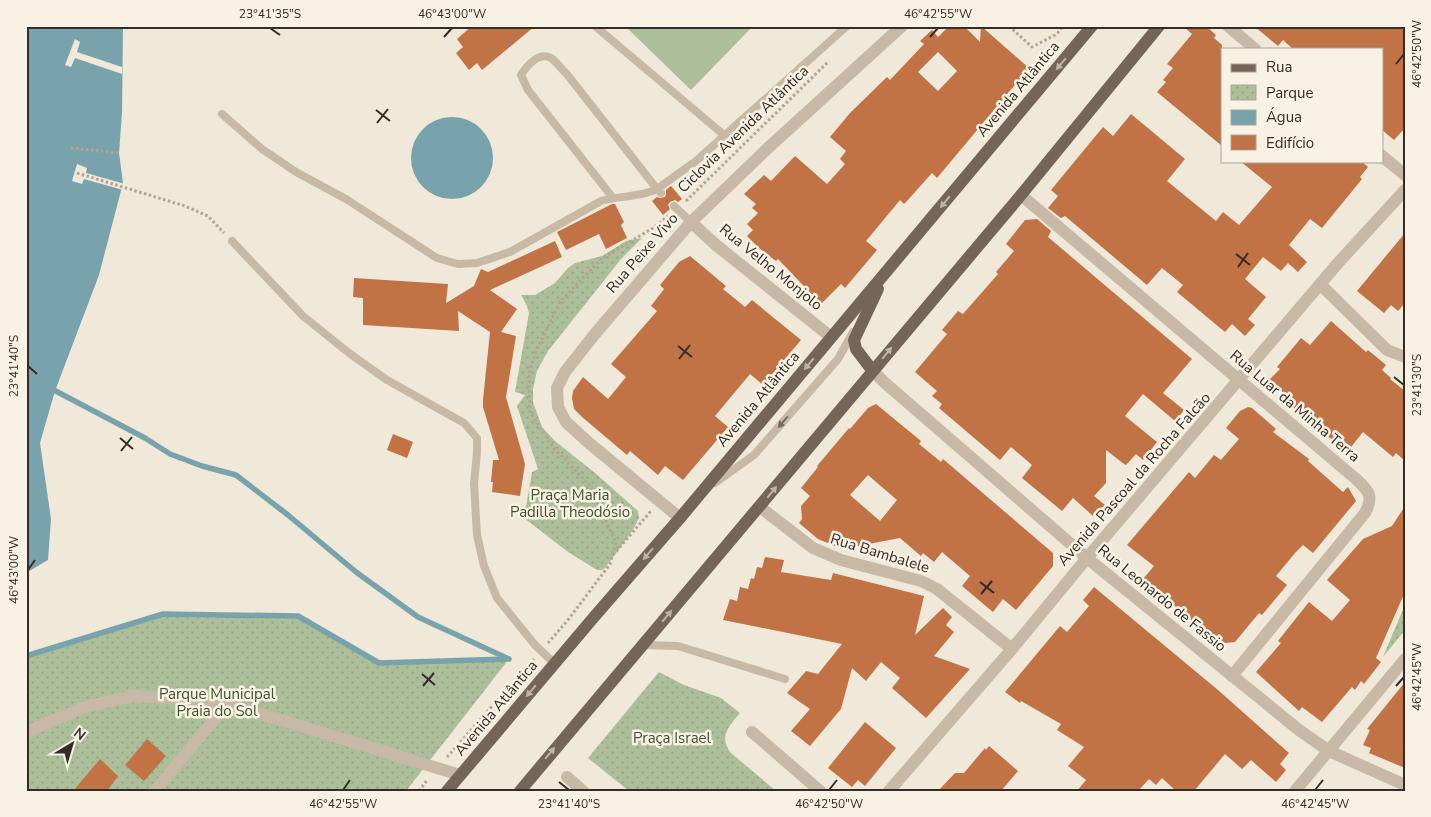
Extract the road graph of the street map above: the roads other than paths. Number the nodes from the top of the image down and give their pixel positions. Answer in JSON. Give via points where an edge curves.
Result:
{"nodes":[{"id":1,"x":595,"y":26,"type":"edge"},
{"id":2,"x":847,"y":26,"type":"edge"},
{"id":3,"x":902,"y":26,"type":"edge"},
{"id":4,"x":1092,"y":26,"type":"edge"},
{"id":5,"x":1160,"y":26,"type":"edge"},
{"id":6,"x":1228,"y":26,"type":"edge"},
{"id":7,"x":1254,"y":48,"type":"edge"},
{"id":8,"x":222,"y":114,"type":"dead end"},
{"id":9,"x":724,"y":136,"type":"junction"},
{"id":10,"x":1384,"y":158,"type":"edge"},
{"id":11,"x":1405,"y":175,"type":"edge"},
{"id":12,"x":1405,"y":190,"type":"edge"},
{"id":13,"x":659,"y":191,"type":"junction"},
{"id":14,"x":1021,"y":195,"type":"junction"},
{"id":15,"x":613,"y":198,"type":"junction"},
{"id":16,"x":676,"y":207,"type":"road end"},
{"id":17,"x":691,"y":222,"type":"junction"},
{"id":18,"x":232,"y":241,"type":"road end"},
{"id":19,"x":886,"y":274,"type":"junction"},
{"id":20,"x":1320,"y":284,"type":"junction"},
{"id":21,"x":831,"y":337,"type":"junction"},
{"id":22,"x":1405,"y":357,"type":"edge"},
{"id":23,"x":872,"y":370,"type":"junction"},
{"id":24,"x":1239,"y":381,"type":"junction"},
{"id":25,"x":701,"y":492,"type":"junction"},
{"id":26,"x":760,"y":506,"type":"junction"},
{"id":27,"x":680,"y":518,"type":"junction"},
{"id":28,"x":1087,"y":558,"type":"junction"},
{"id":29,"x":642,"y":645,"type":"junction"},
{"id":30,"x":1012,"y":649,"type":"junction"},
{"id":31,"x":1405,"y":659,"type":"edge"},
{"id":32,"x":554,"y":663,"type":"junction"},
{"id":33,"x":1400,"y":672,"type":"edge"},
{"id":34,"x":1232,"y":676,"type":"junction"},
{"id":35,"x":785,"y":679,"type":"dead end"},
{"id":36,"x":226,"y":705,"type":"junction"},
{"id":37,"x":26,"y":732,"type":"edge"},
{"id":38,"x":752,"y":732,"type":"dead end"},
{"id":39,"x":1328,"y":752,"type":"junction"},
{"id":40,"x":460,"y":775,"type":"junction"},
{"id":41,"x":566,"y":778,"type":"dead end"},
{"id":42,"x":1405,"y":785,"type":"edge"},
{"id":43,"x":155,"y":791,"type":"edge"},
{"id":44,"x":447,"y":791,"type":"edge"},
{"id":45,"x":520,"y":791,"type":"edge"},
{"id":46,"x":583,"y":791,"type":"edge"},
{"id":47,"x":820,"y":791,"type":"edge"},
{"id":48,"x":889,"y":791,"type":"edge"},
{"id":49,"x":1295,"y":791,"type":"edge"}],
"edges":[{"from":1,"to":9,"type":"lane"},
{"from":2,"to":9,"type":"lane"},
{"from":3,"to":17,"type":"street","name":"Rua Peixe Vivo"},
{"from":4,"to":19,"type":"main road","name":"Avenida Atlântica","one_way":true},
{"from":5,"to":14,"type":"main road"},
{"from":6,"to":7,"type":"street"},
{"from":8,"to":15,"type":"lane","via":[[262,149],[296,172],[346,199],[437,258],[458,264],[477,263],[510,252],[601,201]]},
{"from":9,"to":13,"type":"lane"},
{"from":10,"to":11,"type":"street"},
{"from":12,"to":20,"type":"street","name":"Avenida Pascoal da Rocha Falcão"},
{"from":13,"to":15,"type":"lane"},
{"from":13,"to":15,"type":"lane","via":[[566,73],[551,58],[542,56],[531,61],[521,75],[528,90]]},
{"from":23,"to":14,"type":"main road","one_way":true},
{"from":14,"to":24,"type":"street","name":"Rua Luar da Minha Terra"},
{"from":16,"to":17,"type":"lane"},
{"from":17,"to":21,"type":"street","name":"Rua Velho Monjolo"},
{"from":17,"to":27,"type":"street","name":"Rua Peixe Vivo","via":[[594,335],[565,372],[557,388],[558,407],[566,422]]},
{"from":18,"to":32,"type":"lane","via":[[311,323],[387,380],[464,423],[477,438],[474,483],[477,535],[484,566],[497,598],[540,651]]},
{"from":19,"to":21,"type":"main road","name":"Avenida Atlântica"},
{"from":19,"to":23,"type":"main road","via":[[854,340],[856,349]]},
{"from":19,"to":25,"type":"lane","one_way":true,"via":[[838,358],[754,455]]},
{"from":20,"to":22,"type":"street","via":[[1387,350]]},
{"from":20,"to":24,"type":"street","name":"Avenida Pascoal da Rocha Falcão"},
{"from":21,"to":25,"type":"main road","name":"Avenida Atlântica","one_way":true},
{"from":26,"to":23,"type":"main road","one_way":true},
{"from":23,"to":28,"type":"street","name":"Rua Leonardo de Fassio"},
{"from":24,"to":28,"type":"street","name":"Avenida Pascoal da Rocha Falcão"},
{"from":24,"to":34,"type":"street","name":"Rua Luar da Minha Terra","via":[[1356,479],[1371,497],[1365,513]]},
{"from":25,"to":27,"type":"main road","name":"Avenida Atlântica"},
{"from":29,"to":26,"type":"main road","one_way":true},
{"from":26,"to":30,"type":"street","name":"Rua Bambalele","via":[[813,548],[841,560],[921,581],[937,589]]},
{"from":27,"to":32,"type":"main road","name":"Avenida Atlântica","one_way":true},
{"from":28,"to":30,"type":"street","name":"Avenida Pascoal da Rocha Falcão"},
{"from":28,"to":34,"type":"street","name":"Rua Leonardo de Fassio"},
{"from":29,"to":35,"type":"lane","via":[[678,646]]},
{"from":45,"to":29,"type":"main road","one_way":true},
{"from":30,"to":48,"type":"street","name":"Avenida Pascoal da Rocha Falcão"},
{"from":31,"to":33,"type":"street"},
{"from":32,"to":40,"type":"main road","name":"Avenida Atlântica","one_way":true},
{"from":33,"to":39,"type":"street"},
{"from":34,"to":39,"type":"street","name":"Rua Leonardo de Fassio"},
{"from":36,"to":37,"type":"street","via":[[132,696],[85,707]]},
{"from":36,"to":40,"type":"street"},
{"from":36,"to":43,"type":"street"},
{"from":38,"to":47,"type":"street"},
{"from":39,"to":42,"type":"street","name":"Rua Leonardo de Fassio"},
{"from":39,"to":49,"type":"street"},
{"from":40,"to":44,"type":"main road","name":"Avenida Atlântica"},
{"from":41,"to":46,"type":"street"}]}
